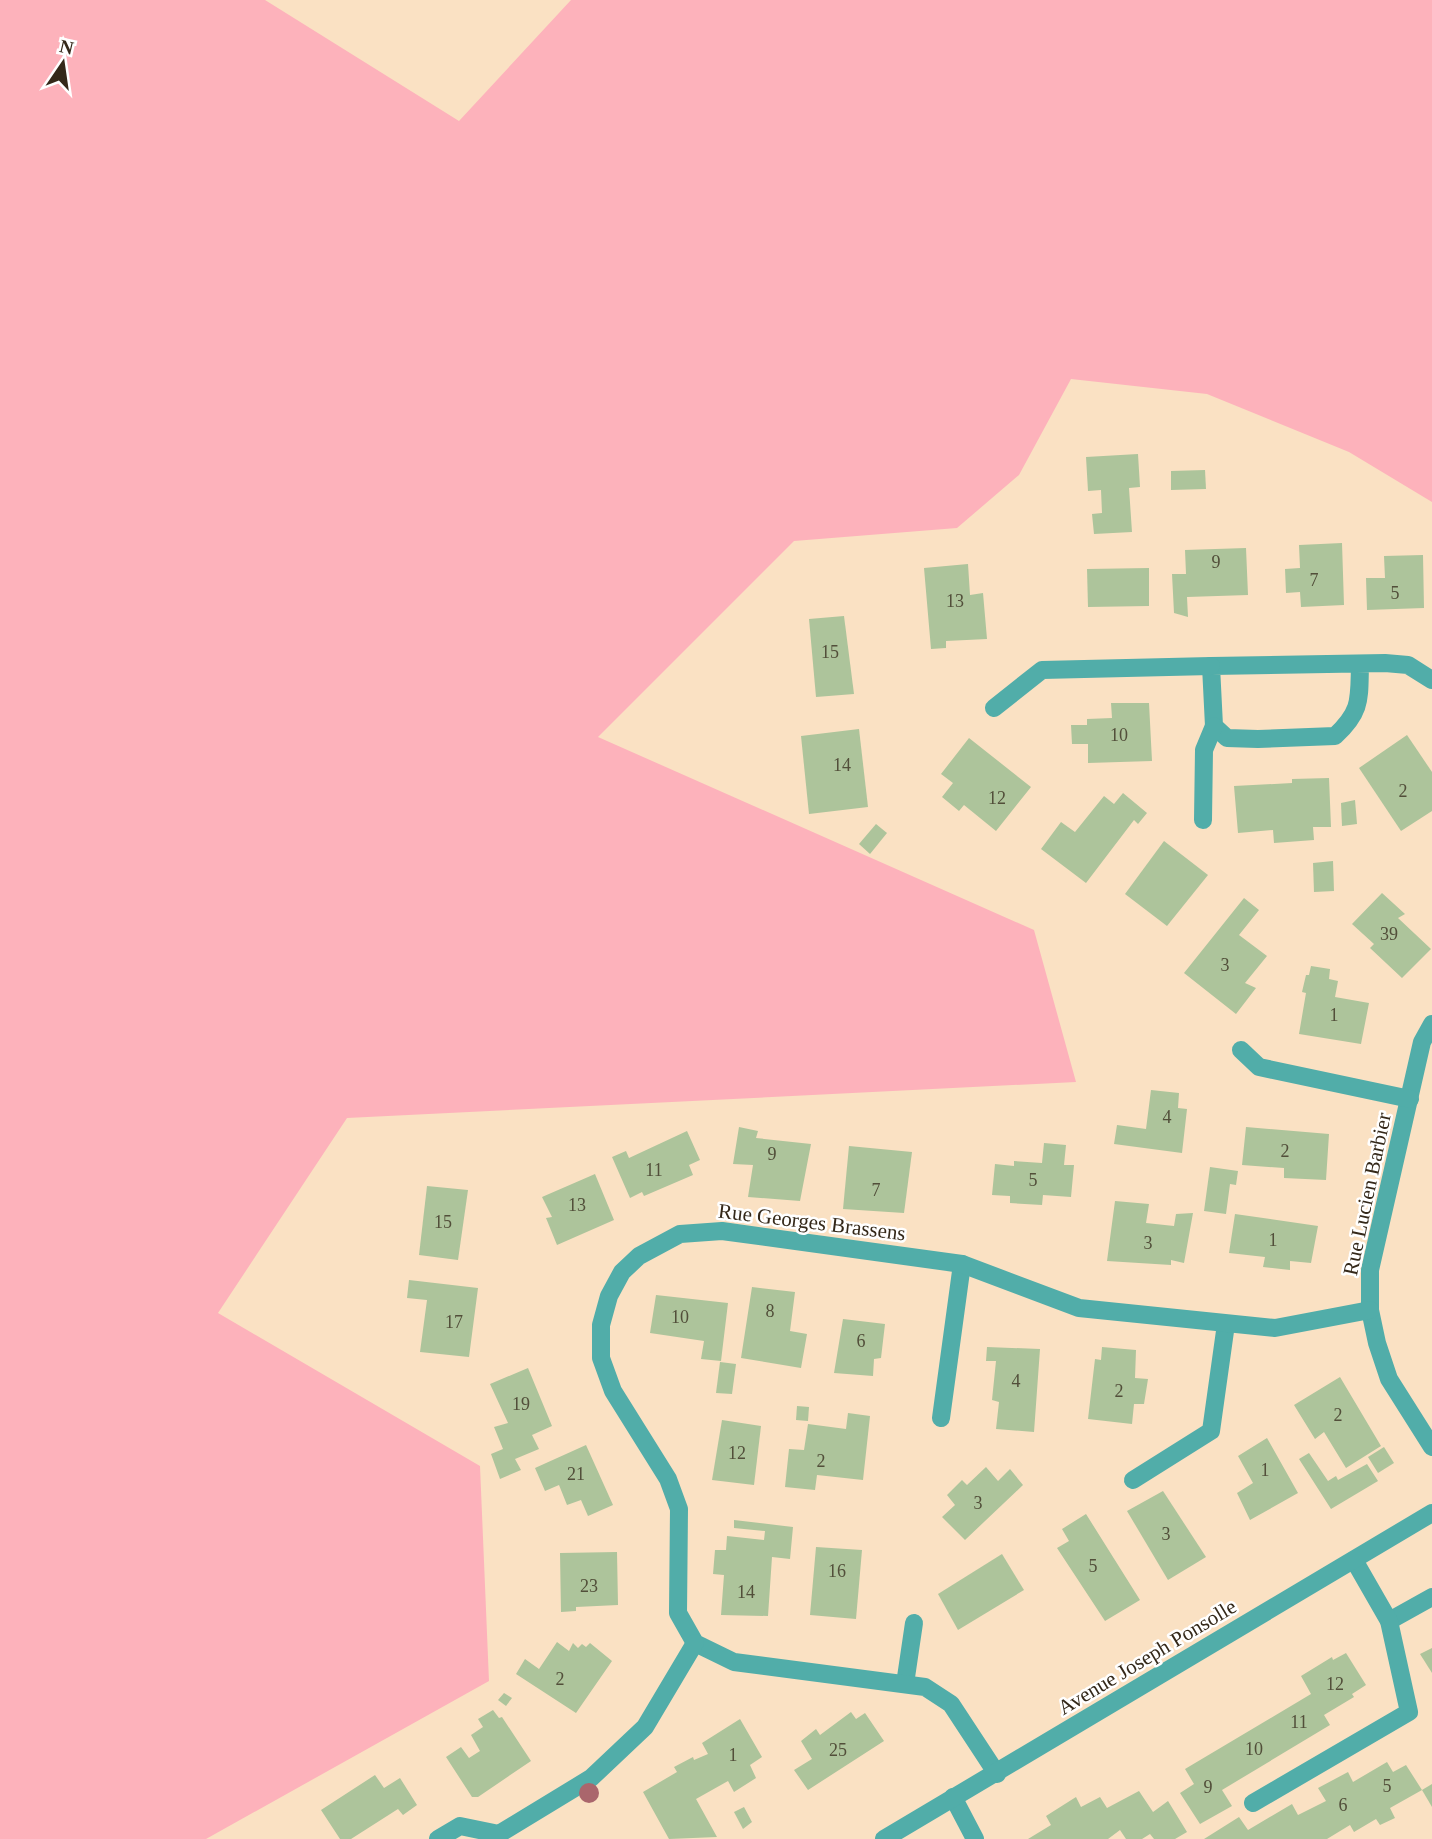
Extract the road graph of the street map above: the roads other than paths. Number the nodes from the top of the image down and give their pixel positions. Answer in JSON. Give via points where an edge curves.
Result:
{"nodes":[{"id":1,"x":1360,"y":664,"type":"junction"},
{"id":2,"x":1211,"y":666,"type":"junction"},
{"id":3,"x":1432,"y":680,"type":"edge"},
{"id":4,"x":994,"y":708,"type":"dead end"},
{"id":5,"x":1214,"y":726,"type":"junction"},
{"id":6,"x":1203,"y":820,"type":"dead end"},
{"id":7,"x":1432,"y":1024,"type":"edge"},
{"id":8,"x":1241,"y":1050,"type":"dead end"},
{"id":9,"x":1410,"y":1099,"type":"junction"},
{"id":10,"x":962,"y":1264,"type":"junction"},
{"id":11,"x":1370,"y":1310,"type":"junction"},
{"id":12,"x":1226,"y":1324,"type":"junction"},
{"id":13,"x":941,"y":1418,"type":"dead end"},
{"id":14,"x":1432,"y":1447,"type":"edge"},
{"id":15,"x":1133,"y":1480,"type":"dead end"},
{"id":16,"x":1432,"y":1513,"type":"edge"},
{"id":17,"x":1354,"y":1560,"type":"junction"},
{"id":18,"x":1432,"y":1597,"type":"edge"},
{"id":19,"x":1389,"y":1621,"type":"junction"},
{"id":20,"x":914,"y":1623,"type":"dead end"},
{"id":21,"x":695,"y":1643,"type":"junction"},
{"id":22,"x":905,"y":1684,"type":"junction"},
{"id":23,"x":997,"y":1774,"type":"junction"},
{"id":24,"x":953,"y":1797,"type":"junction"},
{"id":25,"x":1253,"y":1803,"type":"dead end"},
{"id":26,"x":498,"y":1837,"type":"edge"},
{"id":27,"x":438,"y":1839,"type":"edge"},
{"id":28,"x":884,"y":1839,"type":"edge"},
{"id":29,"x":975,"y":1839,"type":"edge"}],
"edges":[{"from":1,"to":2,"type":"street"},
{"from":1,"to":3,"type":"street","via":[[1408,665]]},
{"from":1,"to":5,"type":"street","via":[[1359,700],[1351,721],[1335,736],[1227,738]]},
{"from":2,"to":4,"type":"street","via":[[1042,670]]},
{"from":2,"to":5,"type":"street"},
{"from":5,"to":6,"type":"street","via":[[1204,750]]},
{"from":7,"to":9,"type":"street","name":"Rue Lucien Barbier","via":[[1422,1042]]},
{"from":8,"to":9,"type":"street","via":[[1259,1067]]},
{"from":9,"to":11,"type":"street","name":"Rue Lucien Barbier","via":[[1370,1270]]},
{"from":10,"to":12,"type":"street","name":"Rue Georges Brassens","via":[[1079,1308]]},
{"from":10,"to":13,"type":"street"},
{"from":10,"to":21,"type":"street","name":"Rue Georges Brassens","via":[[722,1231],[680,1234],[639,1256],[622,1272],[601,1325],[601,1358],[613,1391],[668,1479],[679,1509],[678,1614]]},
{"from":11,"to":12,"type":"street","name":"Rue Georges Brassens","via":[[1275,1328]]},
{"from":11,"to":14,"type":"street","name":"Rue Lucien Barbier","via":[[1389,1379]]},
{"from":12,"to":15,"type":"street","via":[[1211,1432]]},
{"from":16,"to":17,"type":"street","name":"Avenue Joseph Ponsolle"},
{"from":17,"to":19,"type":"street"},
{"from":17,"to":23,"type":"street","name":"Avenue Joseph Ponsolle"},
{"from":18,"to":19,"type":"street"},
{"from":19,"to":25,"type":"street","via":[[1409,1712]]},
{"from":20,"to":22,"type":"street"},
{"from":21,"to":22,"type":"street","via":[[734,1661]]},
{"from":21,"to":26,"type":"street","via":[[645,1727],[591,1778]]},
{"from":22,"to":23,"type":"street","via":[[925,1687],[951,1704]]},
{"from":23,"to":24,"type":"street","name":"Avenue Joseph Ponsolle"},
{"from":24,"to":28,"type":"street","name":"Avenue Joseph Ponsolle"},
{"from":24,"to":29,"type":"street"},
{"from":26,"to":27,"type":"street","via":[[460,1826]]}]}
